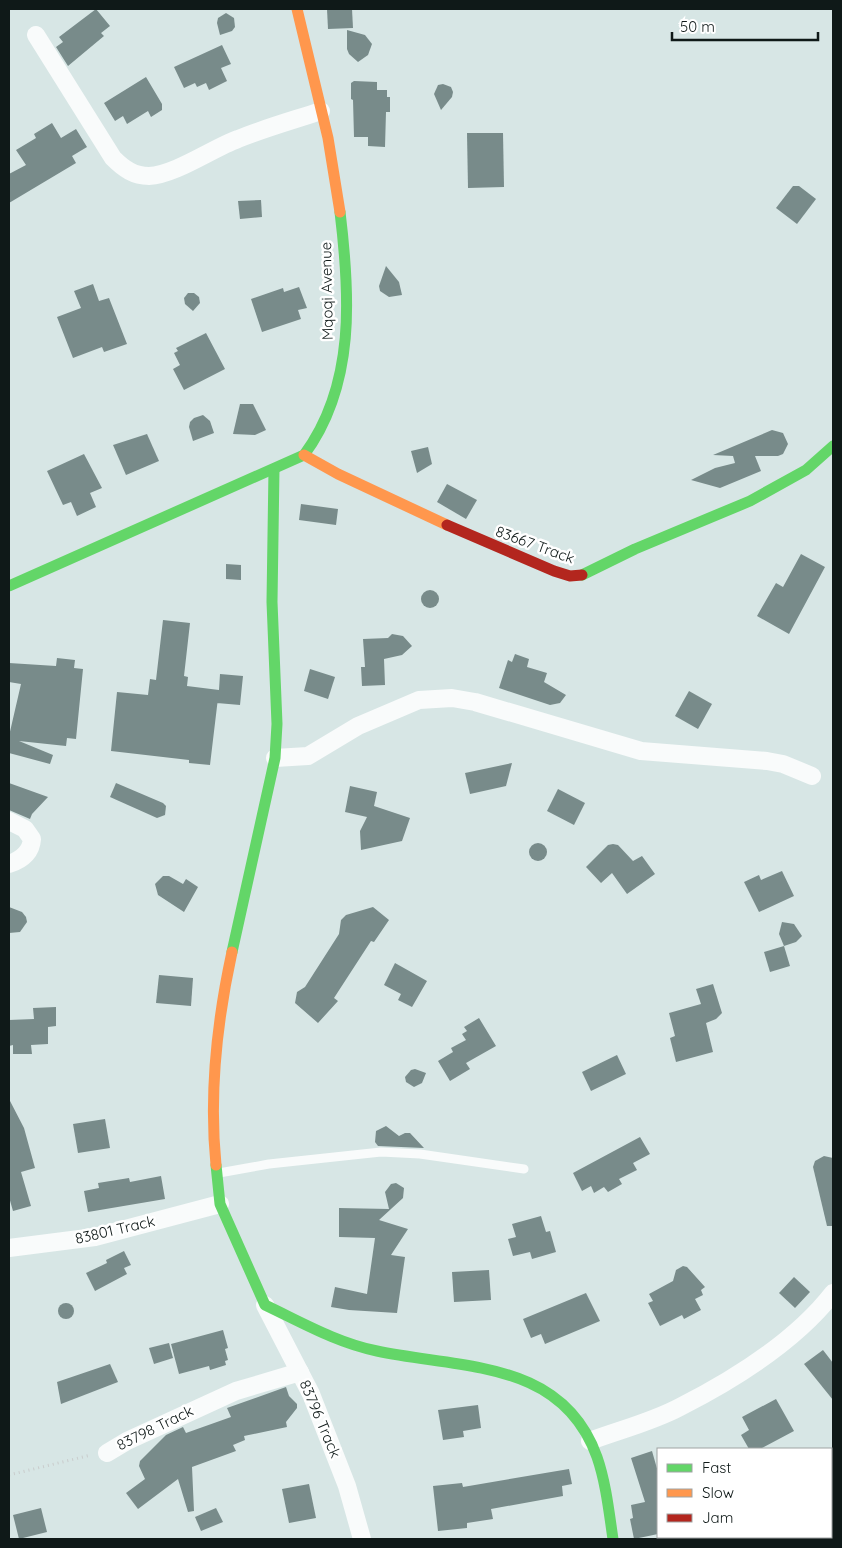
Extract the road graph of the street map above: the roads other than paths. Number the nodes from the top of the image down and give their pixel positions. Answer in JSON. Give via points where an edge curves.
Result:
{"nodes":[{"id":1,"x":297,"y":9,"type":"edge"},
{"id":2,"x":36,"y":35,"type":"dead end"},
{"id":3,"x":321,"y":111,"type":"junction"},
{"id":4,"x":833,"y":446,"type":"edge"},
{"id":5,"x":304,"y":456,"type":"junction"},
{"id":6,"x":274,"y":470,"type":"junction"},
{"id":7,"x":9,"y":586,"type":"edge"},
{"id":8,"x":275,"y":758,"type":"junction"},
{"id":9,"x":812,"y":776,"type":"dead end"},
{"id":10,"x":9,"y":821,"type":"edge"},
{"id":11,"x":9,"y":864,"type":"edge"},
{"id":12,"x":524,"y":1169,"type":"dead end"},
{"id":13,"x":218,"y":1173,"type":"junction"},
{"id":14,"x":220,"y":1204,"type":"junction"},
{"id":15,"x":9,"y":1248,"type":"edge"},
{"id":16,"x":833,"y":1293,"type":"edge"},
{"id":17,"x":264,"y":1305,"type":"junction"},
{"id":18,"x":300,"y":1372,"type":"junction"},
{"id":19,"x":590,"y":1441,"type":"junction"},
{"id":20,"x":106,"y":1453,"type":"road end"},
{"id":21,"x":362,"y":1539,"type":"edge"},
{"id":22,"x":613,"y":1539,"type":"edge"}],
"edges":[{"from":1,"to":3,"type":"street","name":"Mqoqi Avenue","via":[[313,66]]},
{"from":2,"to":3,"type":"street","via":[[113,158],[125,170],[136,174],[150,176],[165,172],[236,139]]},
{"from":3,"to":5,"type":"street","name":"Mqoqi Avenue","via":[[341,230],[346,323],[342,363],[331,408]]},
{"from":4,"to":5,"type":"street","name":"83667 Track","via":[[806,470],[750,501],[581,575],[570,576],[478,540]]},
{"from":5,"to":6,"type":"street"},
{"from":6,"to":7,"type":"street"},
{"from":6,"to":8,"type":"street"},
{"from":8,"to":9,"type":"street","via":[[308,756],[358,726],[419,700],[452,698],[640,751],[767,761]]},
{"from":8,"to":13,"type":"street","via":[[221,1004],[215,1097]]},
{"from":10,"to":11,"type":"street","via":[[25,829],[32,839],[29,852]]},
{"from":12,"to":13,"type":"lane","via":[[420,1154],[381,1152]]},
{"from":13,"to":14,"type":"street"},
{"from":14,"to":15,"type":"street","name":"83801 Track","via":[[95,1236]]},
{"from":14,"to":17,"type":"street"},
{"from":16,"to":19,"type":"street","via":[[822,1308],[752,1365],[679,1408]]},
{"from":17,"to":18,"type":"street","name":"83796 Track"},
{"from":17,"to":19,"type":"street","via":[[356,1346],[494,1368],[537,1384],[577,1419]]},
{"from":18,"to":20,"type":"street","name":"83798 Track","via":[[236,1391]]},
{"from":18,"to":21,"type":"street","name":"83796 Track","via":[[330,1440]]},
{"from":19,"to":22,"type":"street","via":[[603,1481]]}]}
